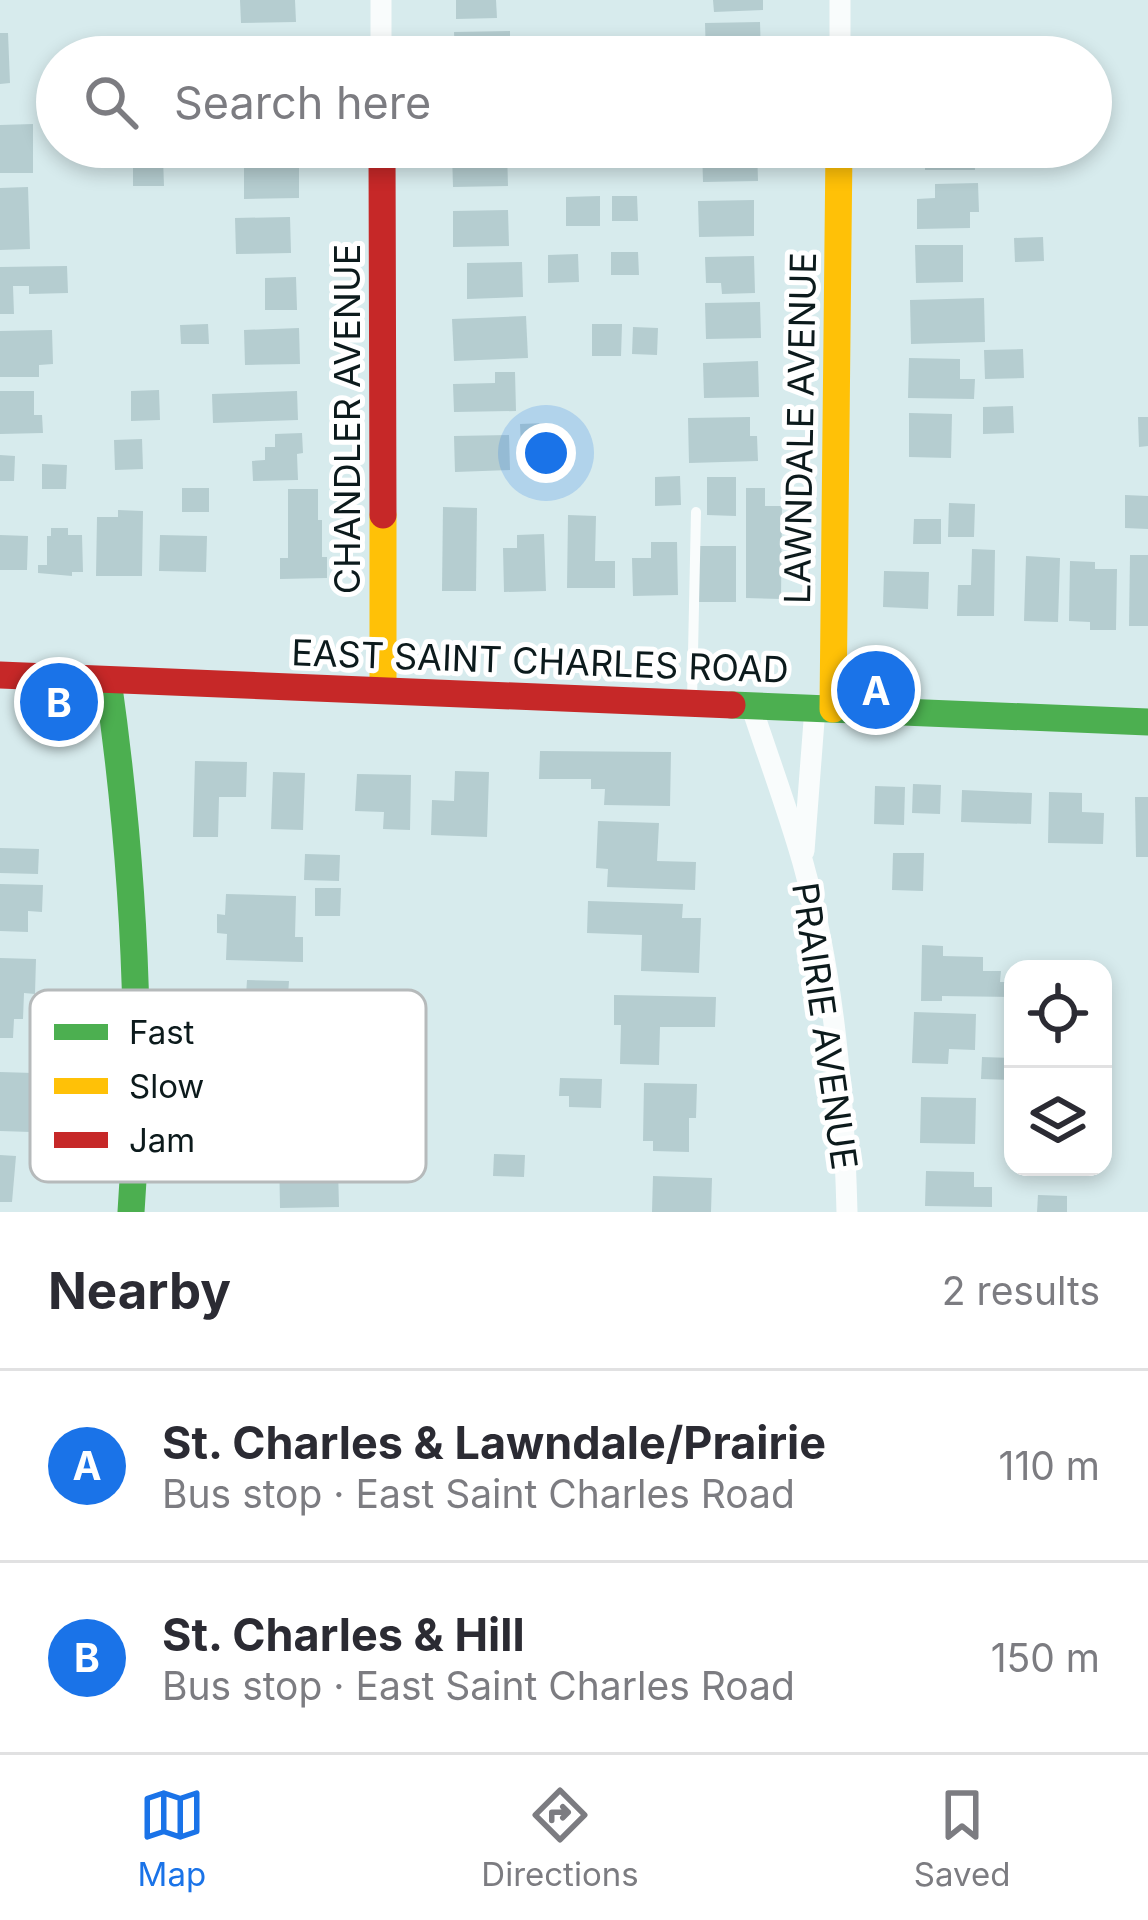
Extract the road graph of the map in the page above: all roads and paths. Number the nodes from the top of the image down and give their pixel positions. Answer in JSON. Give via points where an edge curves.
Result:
{"nodes":[{"id":1,"x":381,"y":0,"type":"edge"},
{"id":2,"x":840,"y":0,"type":"edge"},
{"id":3,"x":381,"y":36,"type":"edge"},
{"id":4,"x":840,"y":36,"type":"edge"},
{"id":5,"x":382,"y":168,"type":"edge"},
{"id":6,"x":838,"y":168,"type":"edge"},
{"id":7,"x":696,"y":512,"type":"dead end"},
{"id":8,"x":0,"y":676,"type":"edge"},
{"id":9,"x":108,"y":680,"type":"junction"},
{"id":10,"x":383,"y":690,"type":"junction"},
{"id":11,"x":692,"y":703,"type":"junction"},
{"id":12,"x":751,"y":705,"type":"junction"},
{"id":13,"x":824,"y":709,"type":"junction"},
{"id":14,"x":1148,"y":722,"type":"edge"},
{"id":15,"x":803,"y":863,"type":"junction"},
{"id":16,"x":136,"y":990,"type":"edge"},
{"id":17,"x":132,"y":1182,"type":"edge"},
{"id":18,"x":131,"y":1212,"type":"edge"},
{"id":19,"x":847,"y":1212,"type":"edge"}],
"edges":[{"from":1,"to":3,"type":"street"},
{"from":2,"to":4,"type":"street"},
{"from":5,"to":10,"type":"street","name":"CHANDLER AVENUE"},
{"from":6,"to":13,"type":"street","name":"LAWNDALE AVENUE"},
{"from":7,"to":11,"type":"lane"},
{"from":8,"to":9,"type":"street","name":"EAST SAINT CHARLES ROAD"},
{"from":9,"to":10,"type":"street","name":"EAST SAINT CHARLES ROAD"},
{"from":9,"to":16,"type":"street"},
{"from":10,"to":11,"type":"street","name":"EAST SAINT CHARLES ROAD"},
{"from":11,"to":12,"type":"street","name":"EAST SAINT CHARLES ROAD"},
{"from":12,"to":13,"type":"street","name":"EAST SAINT CHARLES ROAD"},
{"from":12,"to":15,"type":"street","name":"PRAIRIE AVENUE"},
{"from":13,"to":14,"type":"street","name":"EAST SAINT CHARLES ROAD"},
{"from":13,"to":15,"type":"street"},
{"from":15,"to":19,"type":"street","name":"PRAIRIE AVENUE","via":[[829,995]]},
{"from":17,"to":18,"type":"street"}]}
